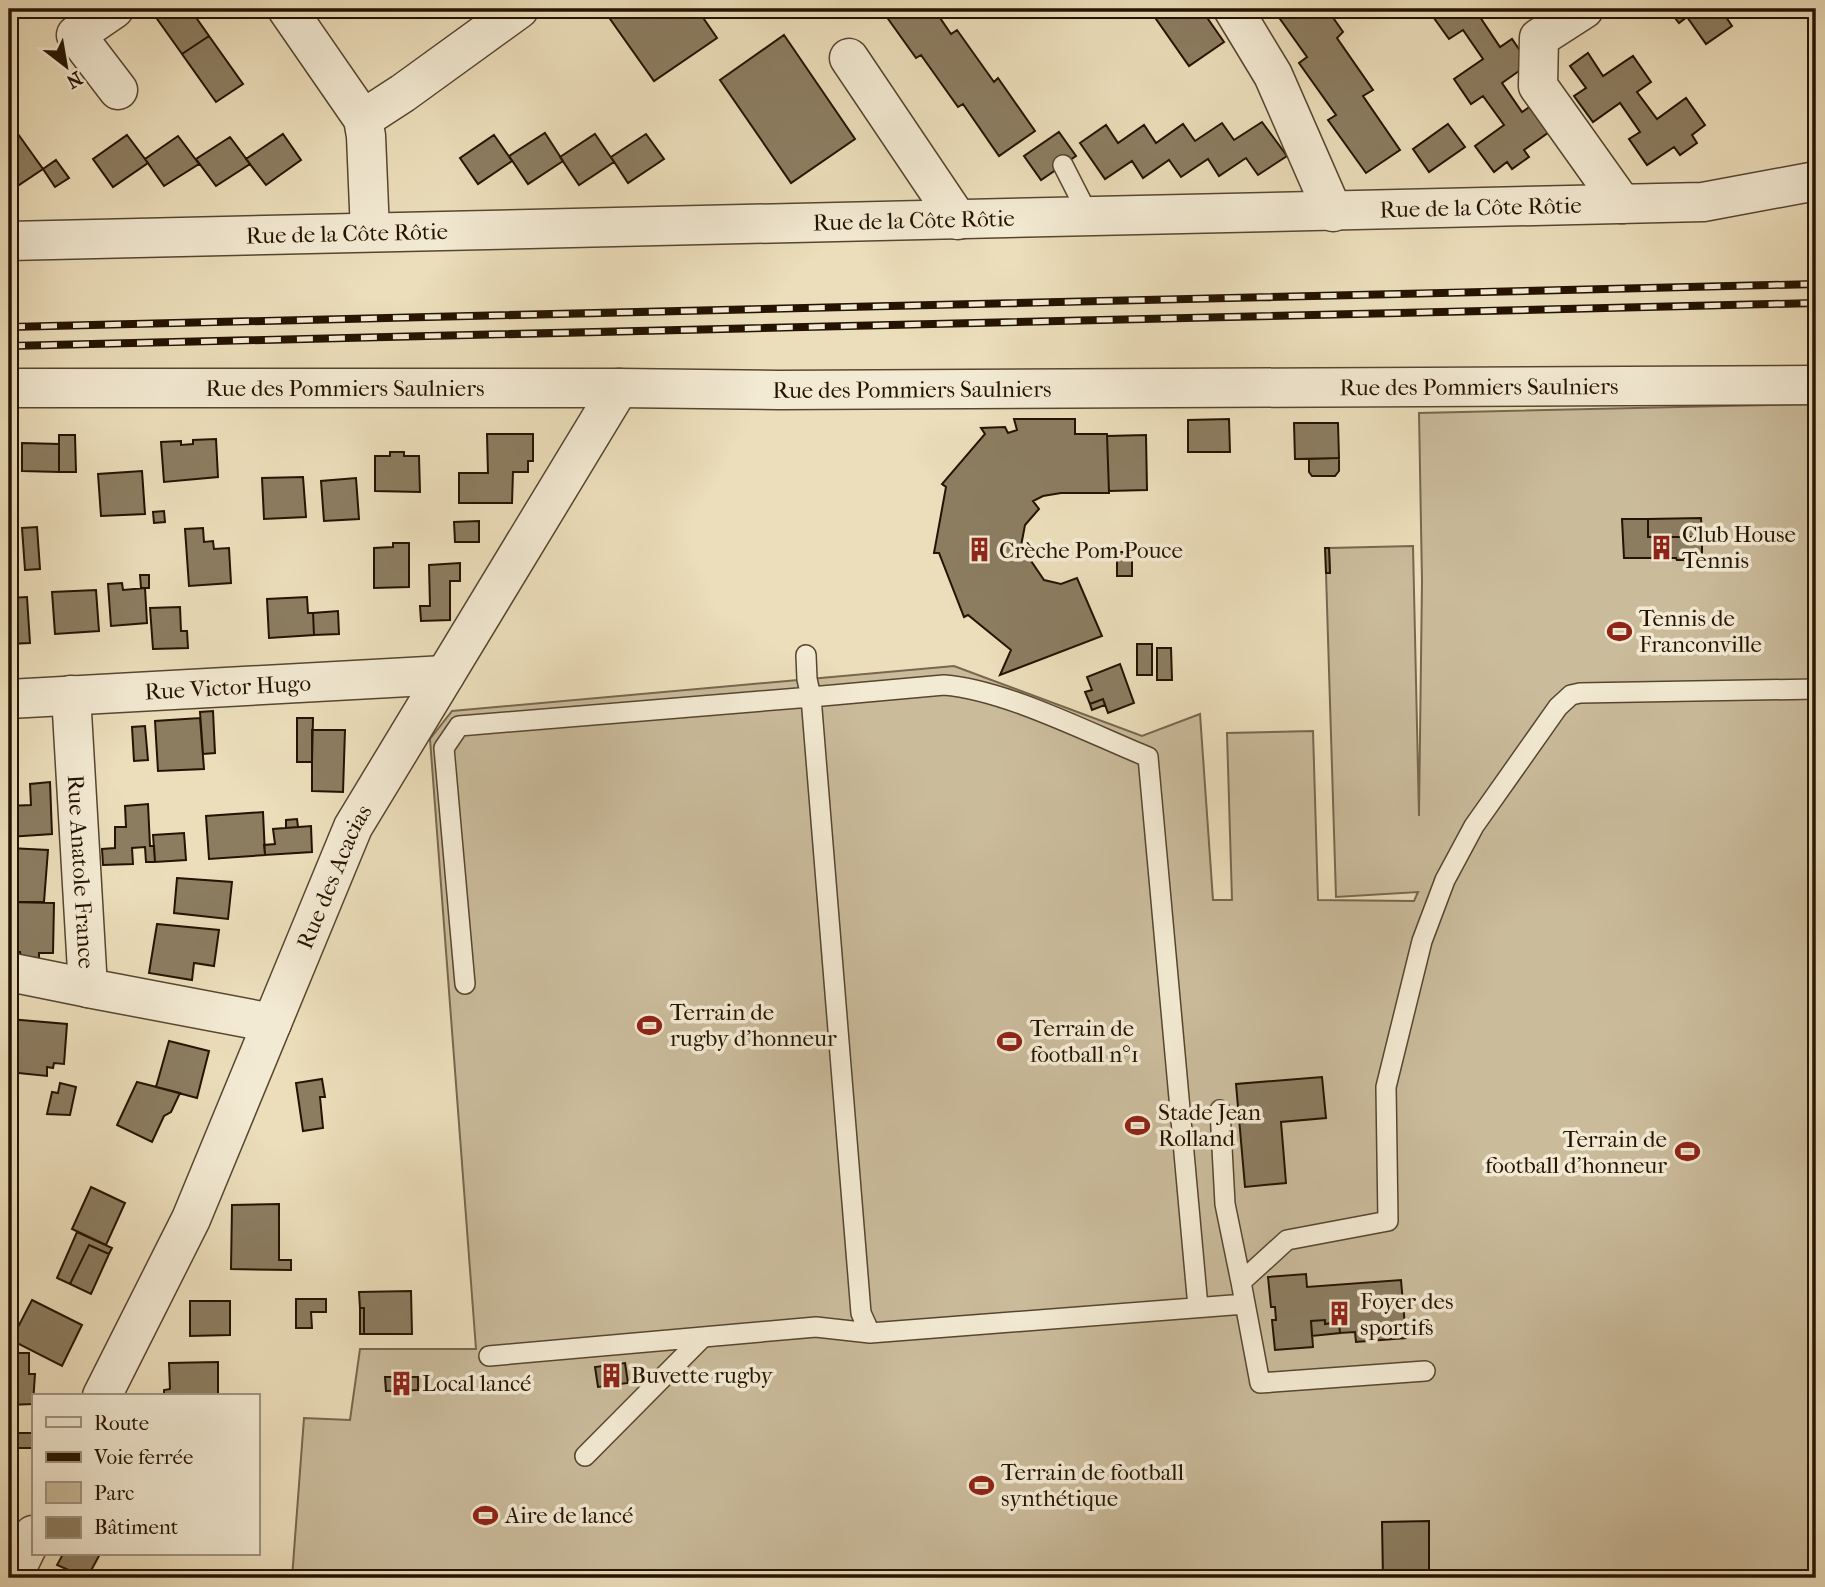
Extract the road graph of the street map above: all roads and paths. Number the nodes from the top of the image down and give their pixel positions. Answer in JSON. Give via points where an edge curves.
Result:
{"nodes":[{"id":1,"x":114,"y":9,"type":"edge"},
{"id":2,"x":287,"y":9,"type":"edge"},
{"id":3,"x":519,"y":9,"type":"edge"},
{"id":4,"x":1233,"y":9,"type":"edge"},
{"id":5,"x":1584,"y":9,"type":"edge"},
{"id":6,"x":849,"y":58,"type":"dead end"},
{"id":7,"x":118,"y":90,"type":"dead end"},
{"id":8,"x":363,"y":119,"type":"junction"},
{"id":9,"x":1063,"y":165,"type":"dead end"},
{"id":10,"x":1816,"y":181,"type":"edge"},
{"id":11,"x":1622,"y":204,"type":"junction"},
{"id":12,"x":1332,"y":212,"type":"junction"},
{"id":13,"x":1089,"y":216,"type":"junction"},
{"id":14,"x":958,"y":220,"type":"junction"},
{"id":15,"x":370,"y":232,"type":"junction"},
{"id":16,"x":9,"y":241,"type":"edge"},
{"id":17,"x":1816,"y":385,"type":"edge"},
{"id":18,"x":9,"y":388,"type":"edge"},
{"id":19,"x":619,"y":388,"type":"junction"},
{"id":20,"x":806,"y":655,"type":"dead end"},
{"id":21,"x":445,"y":675,"type":"junction"},
{"id":22,"x":1816,"y":689,"type":"edge"},
{"id":23,"x":71,"y":695,"type":"junction"},
{"id":24,"x":811,"y":696,"type":"junction"},
{"id":25,"x":9,"y":699,"type":"edge"},
{"id":26,"x":9,"y":972,"type":"edge"},
{"id":27,"x":465,"y":984,"type":"dead end"},
{"id":28,"x":88,"y":988,"type":"junction"},
{"id":29,"x":272,"y":1023,"type":"junction"},
{"id":30,"x":1220,"y":1110,"type":"dead end"},
{"id":31,"x":1241,"y":1282,"type":"junction"},
{"id":32,"x":1245,"y":1304,"type":"junction"},
{"id":33,"x":1198,"y":1307,"type":"junction"},
{"id":34,"x":870,"y":1333,"type":"junction"},
{"id":35,"x":703,"y":1337,"type":"junction"},
{"id":36,"x":489,"y":1356,"type":"dead end"},
{"id":37,"x":1425,"y":1371,"type":"dead end"},
{"id":38,"x":103,"y":1394,"type":"edge"},
{"id":39,"x":585,"y":1456,"type":"dead end"},
{"id":40,"x":32,"y":1537,"type":"edge"},
{"id":41,"x":12,"y":1578,"type":"edge"}],
"edges":[{"from":1,"to":7,"type":"street","via":[[76,35]]},
{"from":2,"to":8,"type":"street"},
{"from":3,"to":8,"type":"street"},
{"from":4,"to":12,"type":"street","via":[[1273,75]]},
{"from":5,"to":11,"type":"street","via":[[1539,38],[1538,86]]},
{"from":6,"to":14,"type":"street"},
{"from":8,"to":15,"type":"street"},
{"from":9,"to":13,"type":"lane"},
{"from":10,"to":11,"type":"street","name":"Rue de la Côte Rôtie","via":[[1703,202]]},
{"from":11,"to":12,"type":"street","name":"Rue de la Côte Rôtie"},
{"from":12,"to":13,"type":"street","name":"Rue de la Côte Rôtie"},
{"from":13,"to":14,"type":"street","name":"Rue de la Côte Rôtie"},
{"from":14,"to":15,"type":"street","name":"Rue de la Côte Rôtie"},
{"from":15,"to":16,"type":"street","name":"Rue de la Côte Rôtie"},
{"from":17,"to":19,"type":"street","name":"Rue des Pommiers Saulniers"},
{"from":18,"to":19,"type":"street","name":"Rue des Pommiers Saulniers"},
{"from":19,"to":21,"type":"street","name":"Rue des Acacias"},
{"from":20,"to":24,"type":"lane"},
{"from":21,"to":23,"type":"street","name":"Rue Victor Hugo"},
{"from":21,"to":29,"type":"street","name":"Rue des Acacias","via":[[353,827]]},
{"from":22,"to":31,"type":"lane","via":[[1580,693],[1558,707],[1474,826],[1445,880],[1423,941],[1386,1087],[1388,1221],[1287,1240]]},
{"from":23,"to":25,"type":"street","name":"Rue Victor Hugo"},
{"from":23,"to":28,"type":"street","name":"Rue Anatole France"},
{"from":24,"to":27,"type":"lane","via":[[459,726],[444,748]]},
{"from":24,"to":33,"type":"lane","via":[[966,687],[1148,757]]},
{"from":24,"to":34,"type":"lane","via":[[861,1313]]},
{"from":26,"to":28,"type":"street"},
{"from":28,"to":29,"type":"street","name":"Rue Anatole France"},
{"from":29,"to":38,"type":"street","name":"Rue des Acacias","via":[[191,1219]]},
{"from":30,"to":31,"type":"lane","via":[[1225,1204]]},
{"from":31,"to":32,"type":"lane"},
{"from":32,"to":33,"type":"lane"},
{"from":32,"to":37,"type":"lane","via":[[1260,1383]]},
{"from":33,"to":34,"type":"lane"},
{"from":34,"to":35,"type":"lane","via":[[816,1327]]},
{"from":35,"to":36,"type":"lane"},
{"from":35,"to":39,"type":"lane"},
{"from":40,"to":41,"type":"street"}]}
